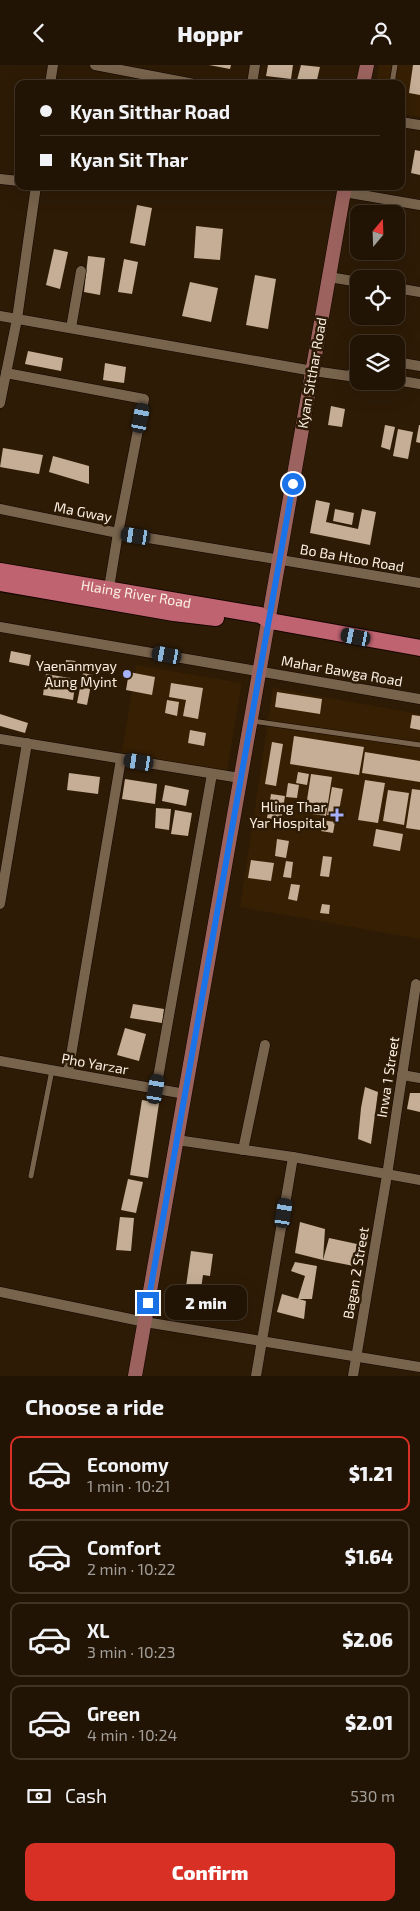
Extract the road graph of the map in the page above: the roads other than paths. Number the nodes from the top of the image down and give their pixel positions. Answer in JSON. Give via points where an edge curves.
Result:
{"nodes":[{"id":1,"x":53,"y":65,"type":"edge"},
{"id":2,"x":95,"y":65,"type":"edge"},
{"id":3,"x":254,"y":65,"type":"edge"},
{"id":4,"x":367,"y":65,"type":"edge"},
{"id":5,"x":395,"y":65,"type":"edge"},
{"id":6,"x":51,"y":80,"type":"edge"},
{"id":7,"x":173,"y":80,"type":"edge"},
{"id":8,"x":252,"y":80,"type":"edge"},
{"id":9,"x":365,"y":80,"type":"edge"},
{"id":10,"x":393,"y":80,"type":"edge"},
{"id":11,"x":405,"y":123,"type":"edge"},
{"id":12,"x":420,"y":125,"type":"edge"},
{"id":13,"x":0,"y":179,"type":"edge"},
{"id":14,"x":15,"y":181,"type":"edge"},
{"id":15,"x":35,"y":190,"type":"edge"},
{"id":16,"x":344,"y":190,"type":"edge"},
{"id":17,"x":349,"y":190,"type":"edge"},
{"id":18,"x":420,"y":205,"type":"edge"},
{"id":19,"x":81,"y":271,"type":"dead end"},
{"id":20,"x":329,"y":277,"type":"junction"},
{"id":21,"x":350,"y":280,"type":"edge"},
{"id":22,"x":405,"y":290,"type":"edge"},
{"id":23,"x":420,"y":292,"type":"edge"},
{"id":24,"x":0,"y":316,"type":"edge"},
{"id":25,"x":17,"y":319,"type":"junction"},
{"id":26,"x":71,"y":328,"type":"junction"},
{"id":27,"x":405,"y":364,"type":"edge"},
{"id":28,"x":420,"y":366,"type":"edge"},
{"id":29,"x":313,"y":371,"type":"junction"},
{"id":30,"x":6,"y":373,"type":"junction"},
{"id":31,"x":350,"y":376,"type":"edge"},
{"id":32,"x":405,"y":382,"type":"edge"},
{"id":33,"x":420,"y":385,"type":"edge"},
{"id":34,"x":0,"y":403,"type":"edge"},
{"id":35,"x":0,"y":509,"type":"edge"},
{"id":36,"x":118,"y":533,"type":"junction"},
{"id":37,"x":280,"y":559,"type":"junction"},
{"id":38,"x":0,"y":571,"type":"edge"},
{"id":39,"x":0,"y":583,"type":"edge"},
{"id":40,"x":420,"y":583,"type":"edge"},
{"id":41,"x":108,"y":595,"type":"junction"},
{"id":42,"x":270,"y":621,"type":"junction"},
{"id":43,"x":0,"y":627,"type":"edge"},
{"id":44,"x":420,"y":649,"type":"edge"},
{"id":45,"x":260,"y":671,"type":"junction"},
{"id":46,"x":420,"y":699,"type":"edge"},
{"id":47,"x":251,"y":721,"type":"junction"},
{"id":48,"x":0,"y":739,"type":"edge"},
{"id":49,"x":27,"y":743,"type":"junction"},
{"id":50,"x":420,"y":745,"type":"edge"},
{"id":51,"x":121,"y":759,"type":"junction"},
{"id":52,"x":212,"y":774,"type":"junction"},
{"id":53,"x":240,"y":778,"type":"junction"},
{"id":54,"x":0,"y":904,"type":"edge"},
{"id":55,"x":416,"y":984,"type":"dead end"},
{"id":56,"x":416,"y":1007,"type":"edge"},
{"id":57,"x":265,"y":1045,"type":"dead end"},
{"id":58,"x":0,"y":1061,"type":"edge"},
{"id":59,"x":52,"y":1071,"type":"junction"},
{"id":60,"x":68,"y":1073,"type":"junction"},
{"id":61,"x":402,"y":1075,"type":"junction"},
{"id":62,"x":420,"y":1078,"type":"edge"},
{"id":63,"x":156,"y":1089,"type":"junction"},
{"id":64,"x":185,"y":1095,"type":"junction"},
{"id":65,"x":177,"y":1140,"type":"junction"},
{"id":66,"x":243,"y":1150,"type":"junction"},
{"id":67,"x":293,"y":1157,"type":"junction"},
{"id":68,"x":387,"y":1175,"type":"junction"},
{"id":69,"x":30,"y":1176,"type":"dead end"},
{"id":70,"x":420,"y":1180,"type":"edge"},
{"id":71,"x":0,"y":1292,"type":"edge"},
{"id":72,"x":145,"y":1322,"type":"junction"},
{"id":73,"x":263,"y":1342,"type":"junction"},
{"id":74,"x":356,"y":1357,"type":"junction"},
{"id":75,"x":420,"y":1367,"type":"edge"},
{"id":76,"x":135,"y":1376,"type":"edge"},
{"id":77,"x":256,"y":1376,"type":"edge"},
{"id":78,"x":353,"y":1376,"type":"edge"}],
"edges":[{"from":1,"to":6,"type":"street"},
{"from":2,"to":7,"type":"street"},
{"from":3,"to":8,"type":"street"},
{"from":4,"to":9,"type":"main road"},
{"from":5,"to":10,"type":"lane"},
{"from":11,"to":12,"type":"street"},
{"from":13,"to":14,"type":"street"},
{"from":15,"to":25,"type":"street"},
{"from":16,"to":20,"type":"main road","name":"Kyan Sitthar Road"},
{"from":17,"to":18,"type":"street"},
{"from":19,"to":26,"type":"street"},
{"from":20,"to":21,"type":"street"},
{"from":20,"to":29,"type":"main road","name":"Kyan Sitthar Road"},
{"from":22,"to":23,"type":"street"},
{"from":24,"to":25,"type":"street"},
{"from":25,"to":26,"type":"street"},
{"from":25,"to":30,"type":"street"},
{"from":26,"to":29,"type":"street"},
{"from":27,"to":28,"type":"street"},
{"from":29,"to":31,"type":"street"},
{"from":29,"to":37,"type":"main road","name":"Kyan Sitthar Road"},
{"from":30,"to":34,"type":"street"},
{"from":30,"to":36,"type":"street","via":[[144,399]]},
{"from":32,"to":33,"type":"street"},
{"from":35,"to":36,"type":"street","name":"Ma Gway"},
{"from":36,"to":37,"type":"street","name":"Ma Gway"},
{"from":36,"to":41,"type":"street"},
{"from":37,"to":40,"type":"street","name":"Bo Ba Htoo Road"},
{"from":37,"to":42,"type":"main road","name":"Kyan Sitthar Road"},
{"from":38,"to":41,"type":"main road","name":"Hlaing River Road"},
{"from":39,"to":41,"type":"main road","name":"Hlaing River Road"},
{"from":41,"to":42,"type":"main road","name":"Hlaing River Road","via":[[260,615]]},
{"from":42,"to":44,"type":"main road","name":"Hlaing River Road"},
{"from":42,"to":45,"type":"main road","name":"Kyan Sitthar Road"},
{"from":43,"to":45,"type":"street","name":"Mahar Bawga Road"},
{"from":45,"to":46,"type":"street","name":"Mahar Bawga Road"},
{"from":45,"to":47,"type":"main road","name":"Kyan Sitthar Road"},
{"from":47,"to":50,"type":"lane"},
{"from":47,"to":53,"type":"main road","name":"Kyan Sitthar Road"},
{"from":48,"to":49,"type":"street"},
{"from":49,"to":51,"type":"street"},
{"from":49,"to":54,"type":"street"},
{"from":51,"to":52,"type":"street"},
{"from":51,"to":60,"type":"street"},
{"from":52,"to":53,"type":"street"},
{"from":52,"to":63,"type":"street"},
{"from":53,"to":64,"type":"main road","name":"Kyan Sitthar Road"},
{"from":55,"to":56,"type":"street","name":"Inwa 1 Street"},
{"from":56,"to":61,"type":"street","name":"Inwa 1 Street"},
{"from":57,"to":66,"type":"street"},
{"from":58,"to":59,"type":"street","name":"Pho Yarzar"},
{"from":59,"to":60,"type":"street","name":"Pho Yarzar"},
{"from":59,"to":69,"type":"lane"},
{"from":60,"to":63,"type":"street","name":"Pho Yarzar"},
{"from":61,"to":62,"type":"street"},
{"from":61,"to":68,"type":"street","name":"Inwa 1 Street"},
{"from":63,"to":64,"type":"street","name":"Pho Yarzar"},
{"from":64,"to":65,"type":"main road","name":"Kyan Sitthar Road"},
{"from":65,"to":66,"type":"street"},
{"from":65,"to":72,"type":"main road","name":"Kyan Sitthar Road"},
{"from":66,"to":67,"type":"street"},
{"from":67,"to":68,"type":"street"},
{"from":67,"to":73,"type":"street"},
{"from":68,"to":70,"type":"street"},
{"from":68,"to":74,"type":"street","name":"Bagan 2 Street"},
{"from":71,"to":72,"type":"street"},
{"from":72,"to":73,"type":"street"},
{"from":72,"to":76,"type":"main road","name":"Kyan Sitthar Road"},
{"from":73,"to":74,"type":"street"},
{"from":73,"to":77,"type":"street"},
{"from":74,"to":75,"type":"street"},
{"from":74,"to":78,"type":"street","name":"Bagan 2 Street"}]}
